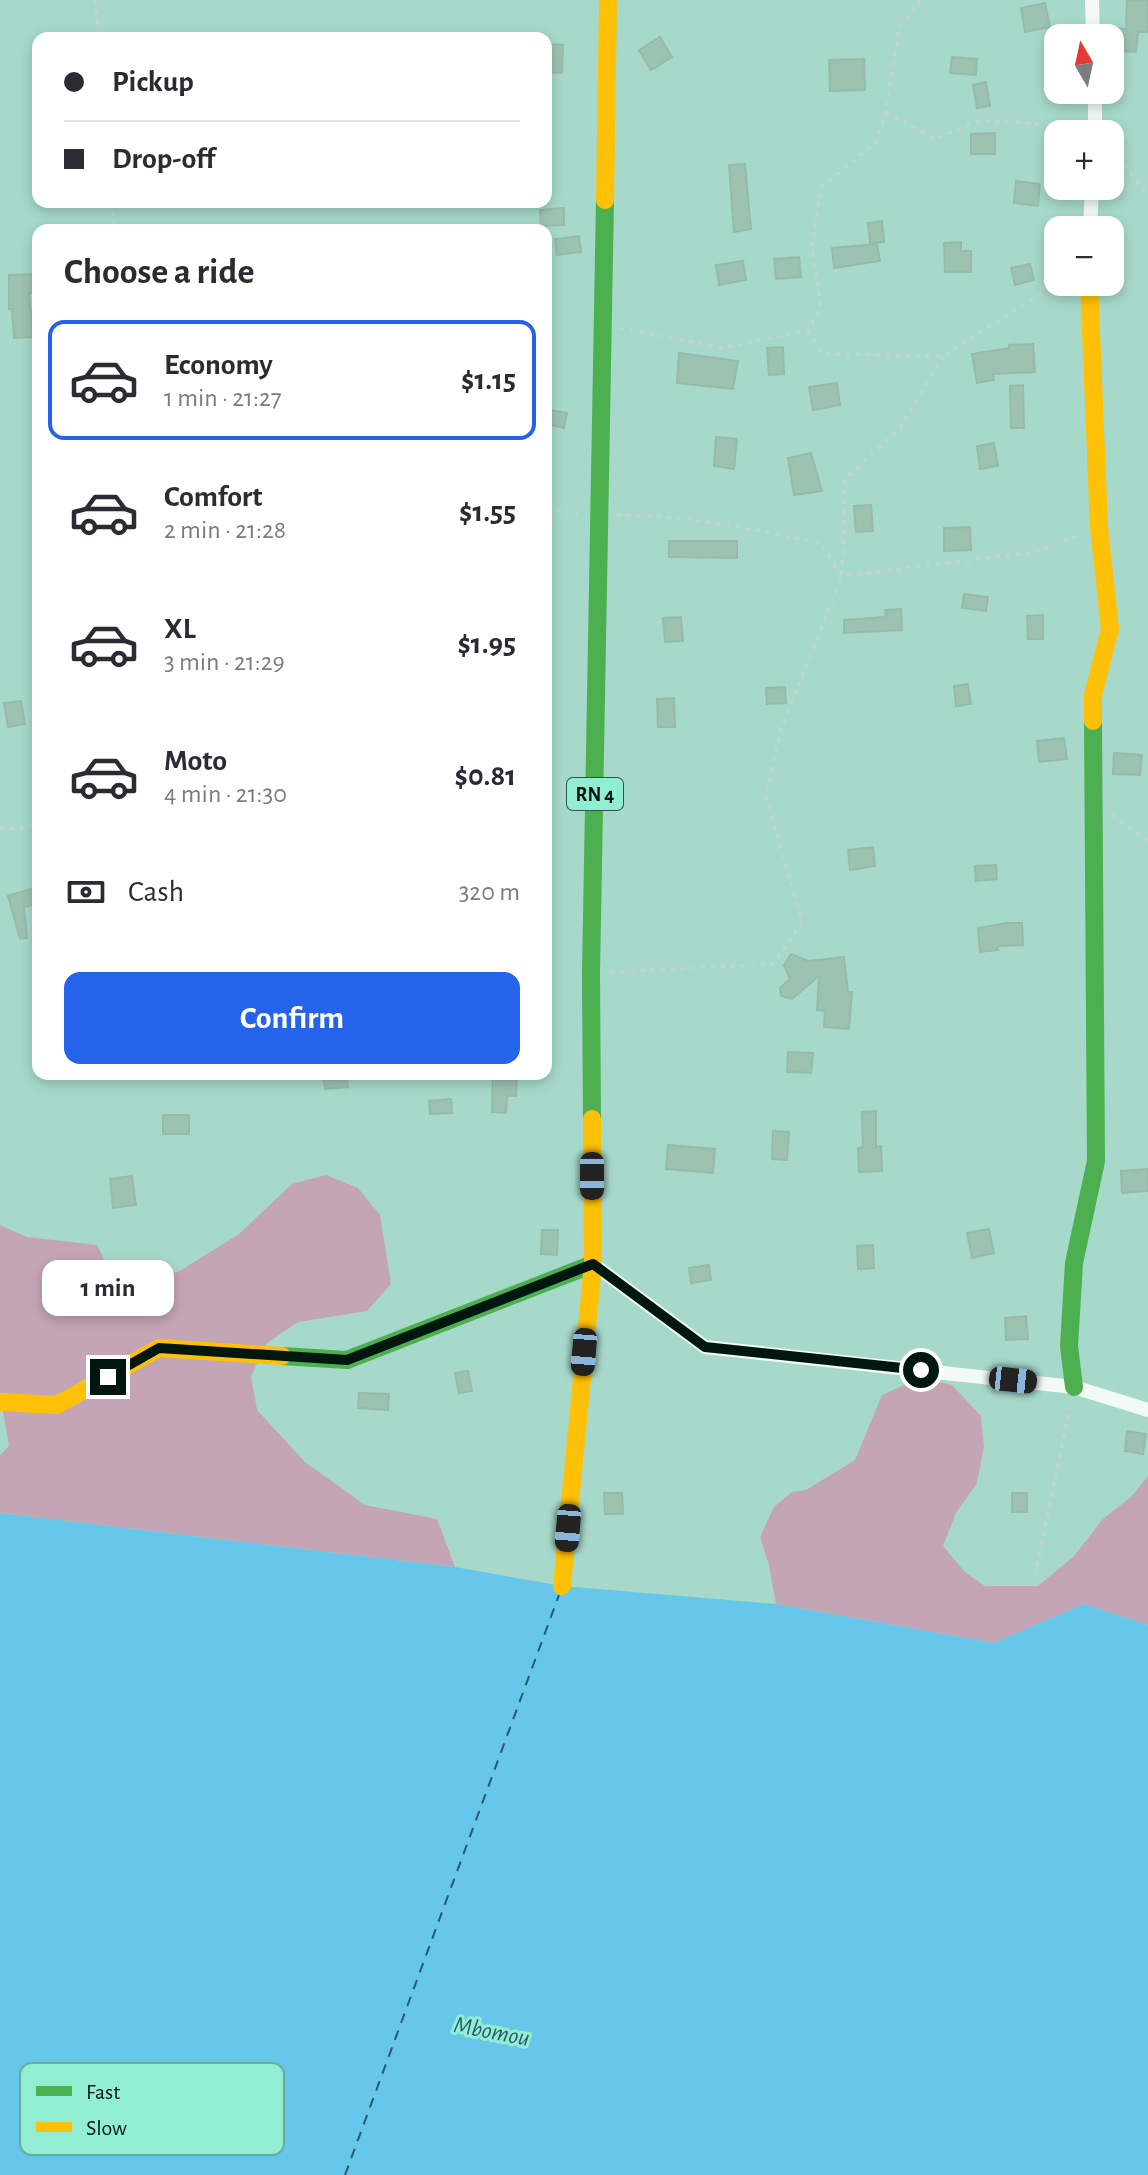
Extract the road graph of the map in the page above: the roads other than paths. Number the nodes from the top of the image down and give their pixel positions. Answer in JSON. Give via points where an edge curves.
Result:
{"nodes":[{"id":1,"x":608,"y":0,"type":"edge"},
{"id":2,"x":1092,"y":0,"type":"edge"},
{"id":3,"x":1093,"y":24,"type":"edge"},
{"id":4,"x":1090,"y":296,"type":"edge"},
{"id":5,"x":593,"y":1264,"type":"junction"},
{"id":6,"x":1074,"y":1387,"type":"junction"},
{"id":7,"x":0,"y":1402,"type":"edge"},
{"id":8,"x":1148,"y":1410,"type":"edge"},
{"id":9,"x":562,"y":1586,"type":"dead end"}],
"edges":[{"from":1,"to":5,"type":"street","number":"RN 4","via":[[591,973]]},
{"from":2,"to":3,"type":"street"},
{"from":4,"to":6,"type":"street","via":[[1099,527],[1110,629],[1093,695],[1096,1161],[1074,1263],[1069,1346]]},
{"from":5,"to":6,"type":"street","via":[[705,1347]]},
{"from":5,"to":7,"type":"street","via":[[347,1360],[159,1348],[57,1405]]},
{"from":5,"to":9,"type":"street","number":"RN 4"},
{"from":6,"to":8,"type":"street"}]}
